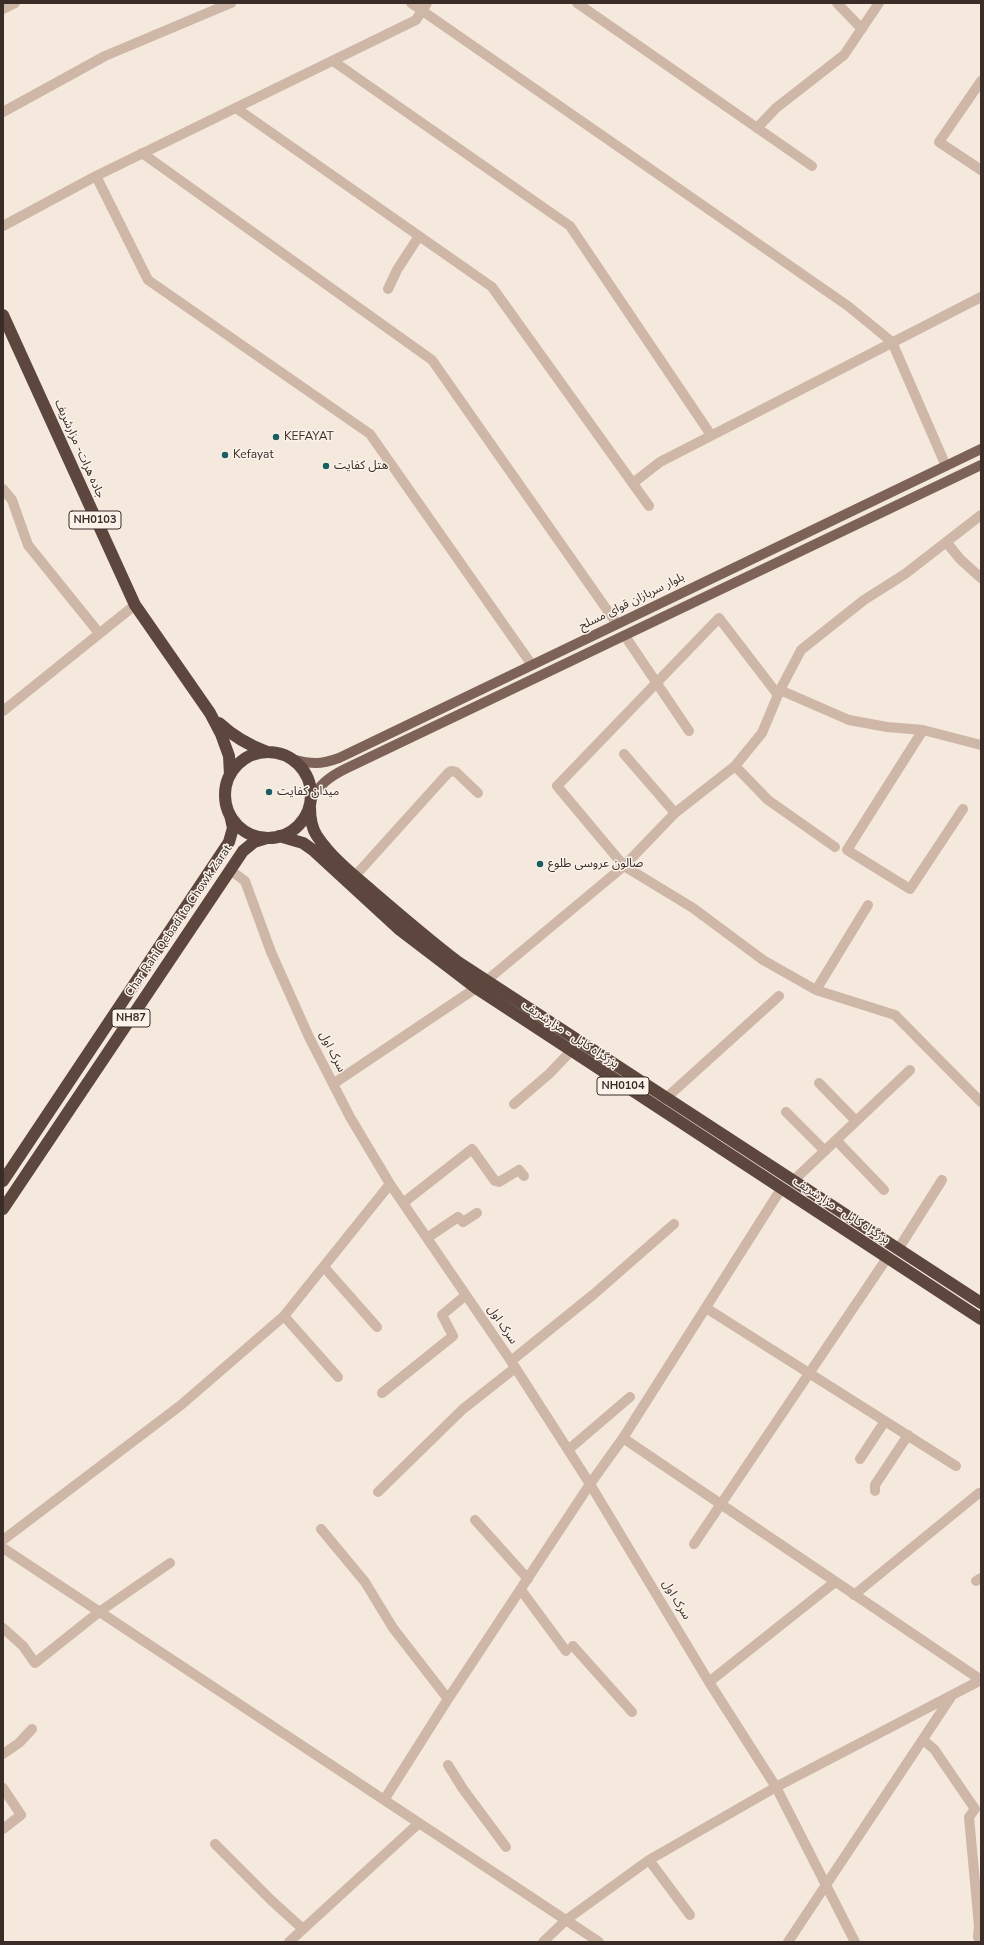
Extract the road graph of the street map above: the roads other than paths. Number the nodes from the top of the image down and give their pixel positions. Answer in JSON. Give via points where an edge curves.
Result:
{"nodes":[{"id":1,"x":15,"y":3,"type":"edge"},
{"id":2,"x":231,"y":3,"type":"edge"},
{"id":3,"x":412,"y":3,"type":"edge"},
{"id":4,"x":577,"y":3,"type":"edge"},
{"id":5,"x":837,"y":3,"type":"edge"},
{"id":6,"x":879,"y":3,"type":"edge"},
{"id":7,"x":424,"y":7,"type":"edge"},
{"id":8,"x":3,"y":9,"type":"edge"},
{"id":9,"x":862,"y":28,"type":"junction"},
{"id":10,"x":333,"y":61,"type":"junction"},
{"id":11,"x":981,"y":81,"type":"edge"},
{"id":12,"x":236,"y":108,"type":"junction"},
{"id":13,"x":3,"y":112,"type":"edge"},
{"id":14,"x":757,"y":128,"type":"junction"},
{"id":15,"x":142,"y":154,"type":"junction"},
{"id":16,"x":812,"y":166,"type":"dead end"},
{"id":17,"x":981,"y":170,"type":"edge"},
{"id":18,"x":96,"y":176,"type":"junction"},
{"id":19,"x":3,"y":226,"type":"edge"},
{"id":20,"x":419,"y":236,"type":"junction"},
{"id":21,"x":388,"y":290,"type":"dead end"},
{"id":22,"x":981,"y":297,"type":"edge"},
{"id":23,"x":3,"y":315,"type":"edge"},
{"id":24,"x":892,"y":342,"type":"junction"},
{"id":25,"x":711,"y":435,"type":"junction"},
{"id":26,"x":981,"y":449,"type":"edge"},
{"id":27,"x":981,"y":465,"type":"edge"},
{"id":28,"x":946,"y":466,"type":"junction"},
{"id":29,"x":633,"y":483,"type":"junction"},
{"id":30,"x":3,"y":489,"type":"edge"},
{"id":31,"x":649,"y":506,"type":"dead end"},
{"id":32,"x":981,"y":515,"type":"edge"},
{"id":33,"x":947,"y":543,"type":"junction"},
{"id":34,"x":981,"y":578,"type":"edge"},
{"id":35,"x":135,"y":605,"type":"junction"},
{"id":36,"x":617,"y":624,"type":"junction"},
{"id":37,"x":99,"y":633,"type":"junction"},
{"id":38,"x":625,"y":636,"type":"junction"},
{"id":39,"x":532,"y":665,"type":"junction"},
{"id":40,"x":657,"y":682,"type":"junction"},
{"id":41,"x":779,"y":692,"type":"junction"},
{"id":42,"x":3,"y":711,"type":"edge"},
{"id":43,"x":210,"y":713,"type":"junction"},
{"id":44,"x":923,"y":730,"type":"junction"},
{"id":45,"x":689,"y":731,"type":"dead end"},
{"id":46,"x":981,"y":745,"type":"edge"},
{"id":47,"x":267,"y":752,"type":"junction"},
{"id":48,"x":624,"y":754,"type":"dead end"},
{"id":49,"x":292,"y":759,"type":"junction"},
{"id":50,"x":735,"y":766,"type":"junction"},
{"id":51,"x":230,"y":775,"type":"junction"},
{"id":52,"x":478,"y":793,"type":"dead end"},
{"id":53,"x":310,"y":803,"type":"junction"},
{"id":54,"x":963,"y":808,"type":"dead end"},
{"id":55,"x":675,"y":813,"type":"junction"},
{"id":56,"x":230,"y":815,"type":"junction"},
{"id":57,"x":273,"y":837,"type":"junction"},
{"id":58,"x":835,"y":847,"type":"dead end"},
{"id":59,"x":624,"y":866,"type":"junction"},
{"id":60,"x":230,"y":870,"type":"junction"},
{"id":61,"x":355,"y":876,"type":"junction"},
{"id":62,"x":868,"y":904,"type":"dead end"},
{"id":63,"x":486,"y":982,"type":"junction"},
{"id":64,"x":476,"y":988,"type":"junction"},
{"id":65,"x":816,"y":990,"type":"junction"},
{"id":66,"x":779,"y":996,"type":"dead end"},
{"id":67,"x":570,"y":1052,"type":"junction"},
{"id":68,"x":910,"y":1070,"type":"dead end"},
{"id":69,"x":333,"y":1084,"type":"junction"},
{"id":70,"x":819,"y":1084,"type":"dead end"},
{"id":71,"x":665,"y":1099,"type":"junction"},
{"id":72,"x":980,"y":1099,"type":"edge"},
{"id":73,"x":514,"y":1104,"type":"dead end"},
{"id":74,"x":786,"y":1112,"type":"dead end"},
{"id":75,"x":856,"y":1121,"type":"junction"},
{"id":76,"x":836,"y":1140,"type":"junction"},
{"id":77,"x":825,"y":1151,"type":"junction"},
{"id":78,"x":524,"y":1176,"type":"dead end"},
{"id":79,"x":942,"y":1180,"type":"dead end"},
{"id":80,"x":3,"y":1181,"type":"edge"},
{"id":81,"x":793,"y":1181,"type":"junction"},
{"id":82,"x":390,"y":1184,"type":"junction"},
{"id":83,"x":781,"y":1189,"type":"junction"},
{"id":84,"x":884,"y":1190,"type":"dead end"},
{"id":85,"x":403,"y":1203,"type":"junction"},
{"id":86,"x":3,"y":1209,"type":"edge"},
{"id":87,"x":477,"y":1212,"type":"dead end"},
{"id":88,"x":674,"y":1224,"type":"dead end"},
{"id":89,"x":427,"y":1238,"type":"junction"},
{"id":90,"x":899,"y":1248,"type":"junction"},
{"id":91,"x":887,"y":1258,"type":"junction"},
{"id":92,"x":324,"y":1267,"type":"junction"},
{"id":93,"x":466,"y":1295,"type":"junction"},
{"id":94,"x":981,"y":1303,"type":"edge"},
{"id":95,"x":706,"y":1308,"type":"junction"},
{"id":96,"x":284,"y":1316,"type":"junction"},
{"id":97,"x":981,"y":1319,"type":"edge"},
{"id":98,"x":377,"y":1327,"type":"dead end"},
{"id":99,"x":513,"y":1364,"type":"junction"},
{"id":100,"x":809,"y":1372,"type":"junction"},
{"id":101,"x":338,"y":1377,"type":"dead end"},
{"id":102,"x":382,"y":1393,"type":"dead end"},
{"id":103,"x":630,"y":1397,"type":"dead end"},
{"id":104,"x":885,"y":1421,"type":"junction"},
{"id":105,"x":908,"y":1435,"type":"junction"},
{"id":106,"x":623,"y":1438,"type":"junction"},
{"id":107,"x":568,"y":1450,"type":"junction"},
{"id":108,"x":860,"y":1459,"type":"dead end"},
{"id":109,"x":956,"y":1466,"type":"dead end"},
{"id":110,"x":590,"y":1484,"type":"junction"},
{"id":111,"x":875,"y":1491,"type":"dead end"},
{"id":112,"x":378,"y":1492,"type":"dead end"},
{"id":113,"x":979,"y":1493,"type":"dead end"},
{"id":114,"x":720,"y":1504,"type":"junction"},
{"id":115,"x":475,"y":1520,"type":"dead end"},
{"id":116,"x":321,"y":1529,"type":"dead end"},
{"id":117,"x":3,"y":1540,"type":"edge"},
{"id":118,"x":694,"y":1544,"type":"dead end"},
{"id":119,"x":3,"y":1548,"type":"edge"},
{"id":120,"x":170,"y":1563,"type":"dead end"},
{"id":121,"x":528,"y":1579,"type":"junction"},
{"id":122,"x":835,"y":1582,"type":"junction"},
{"id":123,"x":521,"y":1590,"type":"junction"},
{"id":124,"x":854,"y":1595,"type":"junction"},
{"id":125,"x":99,"y":1612,"type":"junction"},
{"id":126,"x":3,"y":1628,"type":"edge"},
{"id":127,"x":981,"y":1680,"type":"edge"},
{"id":128,"x":709,"y":1682,"type":"junction"},
{"id":129,"x":952,"y":1696,"type":"junction"},
{"id":130,"x":448,"y":1699,"type":"junction"},
{"id":131,"x":632,"y":1712,"type":"dead end"},
{"id":132,"x":32,"y":1729,"type":"dead end"},
{"id":133,"x":923,"y":1740,"type":"junction"},
{"id":134,"x":3,"y":1754,"type":"edge"},
{"id":135,"x":448,"y":1765,"type":"dead end"},
{"id":136,"x":776,"y":1787,"type":"junction"},
{"id":137,"x":3,"y":1788,"type":"edge"},
{"id":138,"x":384,"y":1800,"type":"junction"},
{"id":139,"x":419,"y":1823,"type":"junction"},
{"id":140,"x":3,"y":1830,"type":"edge"},
{"id":141,"x":214,"y":1844,"type":"dead end"},
{"id":142,"x":506,"y":1847,"type":"dead end"},
{"id":143,"x":650,"y":1860,"type":"junction"},
{"id":144,"x":825,"y":1886,"type":"junction"},
{"id":145,"x":690,"y":1915,"type":"dead end"},
{"id":146,"x":566,"y":1920,"type":"junction"},
{"id":147,"x":980,"y":1926,"type":"edge"},
{"id":148,"x":303,"y":1929,"type":"junction"},
{"id":149,"x":289,"y":1942,"type":"edge"},
{"id":150,"x":543,"y":1942,"type":"edge"},
{"id":151,"x":599,"y":1942,"type":"edge"},
{"id":152,"x":788,"y":1942,"type":"edge"},
{"id":153,"x":856,"y":1942,"type":"edge"},
{"id":154,"x":980,"y":1942,"type":"edge"}],
"edges":[{"from":1,"to":8,"type":"street"},
{"from":2,"to":13,"type":"street","via":[[104,56]]},
{"from":3,"to":7,"type":"street"},
{"from":4,"to":14,"type":"street"},
{"from":5,"to":9,"type":"street"},
{"from":6,"to":9,"type":"street"},
{"from":7,"to":10,"type":"street","via":[[416,20]]},
{"from":7,"to":24,"type":"street","via":[[848,306]]},
{"from":9,"to":14,"type":"street","via":[[844,55],[776,108]]},
{"from":10,"to":12,"type":"street"},
{"from":10,"to":25,"type":"street","via":[[570,226]]},
{"from":11,"to":17,"type":"street","via":[[939,142]]},
{"from":12,"to":15,"type":"street"},
{"from":12,"to":20,"type":"street"},
{"from":14,"to":16,"type":"street"},
{"from":15,"to":18,"type":"street"},
{"from":15,"to":36,"type":"street","via":[[432,360]]},
{"from":18,"to":19,"type":"street"},
{"from":18,"to":39,"type":"street","via":[[148,280],[370,434]]},
{"from":20,"to":21,"type":"street","via":[[397,270]]},
{"from":20,"to":29,"type":"street","via":[[492,287]]},
{"from":22,"to":24,"type":"street"},
{"from":23,"to":35,"type":"highway","name":"جاده هرات- مزارشریف","number":"NH0103"},
{"from":24,"to":25,"type":"street"},
{"from":24,"to":28,"type":"street"},
{"from":25,"to":29,"type":"street","via":[[660,462]]},
{"from":26,"to":28,"type":"main road","name":"بلوار سربازان قوای مسلح"},
{"from":27,"to":38,"type":"main road"},
{"from":28,"to":36,"type":"main road","name":"بلوار سربازان قوای مسلح"},
{"from":29,"to":31,"type":"street"},
{"from":30,"to":37,"type":"street","via":[[12,500],[28,545]]},
{"from":32,"to":33,"type":"street"},
{"from":33,"to":34,"type":"street"},
{"from":33,"to":41,"type":"street","via":[[864,600],[801,650]]},
{"from":35,"to":37,"type":"street"},
{"from":35,"to":43,"type":"highway","name":"جاده هرات- مزارشریف","number":"NH0103"},
{"from":36,"to":39,"type":"main road","name":"بلوار سربازان قوای مسلح"},
{"from":37,"to":42,"type":"street"},
{"from":38,"to":40,"type":"street"},
{"from":38,"to":53,"type":"main road","via":[[330,777],[319,786]]},
{"from":39,"to":49,"type":"main road","name":"بلوار سربازان قوای مسلح","via":[[339,758],[323,764],[308,764]]},
{"from":40,"to":41,"type":"street","via":[[719,618]]},
{"from":40,"to":45,"type":"street"},
{"from":40,"to":59,"type":"street","via":[[557,786]]},
{"from":41,"to":44,"type":"street","via":[[849,720]]},
{"from":41,"to":50,"type":"street","via":[[762,733]]},
{"from":43,"to":47,"type":"highway","number":"NH0103","via":[[232,735]]},
{"from":43,"to":51,"type":"highway","number":"NH0103","via":[[229,756]]},
{"from":44,"to":46,"type":"street"},
{"from":44,"to":54,"type":"street","via":[[847,850],[910,889]]},
{"from":47,"to":49,"type":"highway"},
{"from":47,"to":51,"type":"highway","via":[[245,758]]},
{"from":48,"to":55,"type":"street"},
{"from":49,"to":53,"type":"highway","via":[[307,777],[311,788]]},
{"from":50,"to":55,"type":"street"},
{"from":50,"to":58,"type":"street","via":[[768,800]]},
{"from":51,"to":56,"type":"highway","via":[[226,795]]},
{"from":52,"to":61,"type":"street","via":[[456,772],[448,773]]},
{"from":53,"to":57,"type":"highway","via":[[303,820],[292,830]]},
{"from":53,"to":61,"type":"highway","name":"بزرگراه کابل - مزارشریف","number":"NH0104","via":[[311,822],[316,835]]},
{"from":55,"to":59,"type":"street"},
{"from":56,"to":57,"type":"highway","via":[[246,831],[256,836]]},
{"from":56,"to":80,"type":"highway","name":"Char Rahi Qebadi to Chowk Zarat","number":"NH87","via":[[233,828],[229,842]]},
{"from":57,"to":60,"type":"highway","name":"Char Rahi Qebadi to Chowk Zarat","number":"NH87","via":[[254,842],[242,851]]},
{"from":57,"to":64,"type":"highway","name":"بزرگراه کابل - مزارشریف","number":"NH0104","via":[[303,843],[313,850],[400,930]]},
{"from":59,"to":63,"type":"street"},
{"from":59,"to":65,"type":"street","via":[[693,908],[762,960]]},
{"from":60,"to":69,"type":"street","name":"سرک اول","via":[[245,881],[271,952]]},
{"from":60,"to":86,"type":"highway","name":"Char Rahi Qebadi to Chowk Zarat","number":"NH87"},
{"from":61,"to":63,"type":"highway","name":"بزرگراه کابل - مزارشریف","number":"NH0104","via":[[433,943]]},
{"from":62,"to":65,"type":"street"},
{"from":63,"to":71,"type":"highway","name":"بزرگراه کابل - مزارشریف","number":"NH0104"},
{"from":64,"to":67,"type":"highway","name":"بزرگراه کابل - مزارشریف","number":"NH0104"},
{"from":64,"to":69,"type":"street"},
{"from":65,"to":72,"type":"street","via":[[895,1015]]},
{"from":66,"to":71,"type":"street"},
{"from":67,"to":73,"type":"street"},
{"from":67,"to":83,"type":"highway","name":"بزرگراه کابل - مزارشریف","number":"NH0104"},
{"from":68,"to":75,"type":"street"},
{"from":69,"to":82,"type":"street","name":"سرک اول"},
{"from":70,"to":75,"type":"street"},
{"from":71,"to":81,"type":"highway","name":"بزرگراه کابل - مزارشریف","number":"NH0104"},
{"from":74,"to":77,"type":"street"},
{"from":75,"to":76,"type":"street"},
{"from":76,"to":77,"type":"street"},
{"from":76,"to":84,"type":"street"},
{"from":77,"to":81,"type":"street"},
{"from":78,"to":85,"type":"street","via":[[519,1170],[499,1182],[494,1181],[474,1151],[469,1149]]},
{"from":79,"to":90,"type":"street"},
{"from":81,"to":90,"type":"highway","name":"بزرگراه کابل - مزارشریف","number":"NH0104"},
{"from":82,"to":85,"type":"street","name":"سرک اول"},
{"from":82,"to":92,"type":"street"},
{"from":83,"to":91,"type":"highway","name":"بزرگراه کابل - مزارشریف","number":"NH0104"},
{"from":83,"to":95,"type":"street"},
{"from":85,"to":89,"type":"street","name":"سرک اول"},
{"from":87,"to":89,"type":"street","via":[[463,1222],[458,1217]]},
{"from":88,"to":99,"type":"street"},
{"from":89,"to":93,"type":"street","name":"سرک اول"},
{"from":90,"to":94,"type":"highway","name":"بزرگراه کابل - مزارشریف","number":"NH0104"},
{"from":91,"to":97,"type":"highway","name":"بزرگراه کابل - مزارشریف","number":"NH0104"},
{"from":91,"to":100,"type":"street"},
{"from":92,"to":96,"type":"street"},
{"from":92,"to":98,"type":"street"},
{"from":93,"to":99,"type":"street","name":"سرک اول"},
{"from":93,"to":102,"type":"street","via":[[442,1315],[453,1336]]},
{"from":95,"to":100,"type":"street"},
{"from":95,"to":106,"type":"street"},
{"from":96,"to":101,"type":"street"},
{"from":96,"to":117,"type":"street","via":[[181,1405]]},
{"from":99,"to":107,"type":"street","name":"سرک اول"},
{"from":99,"to":112,"type":"street"},
{"from":100,"to":104,"type":"street"},
{"from":100,"to":114,"type":"street"},
{"from":103,"to":107,"type":"street"},
{"from":104,"to":105,"type":"street"},
{"from":104,"to":108,"type":"street"},
{"from":105,"to":109,"type":"street"},
{"from":105,"to":111,"type":"street","via":[[875,1484]]},
{"from":106,"to":110,"type":"street"},
{"from":106,"to":114,"type":"street"},
{"from":107,"to":110,"type":"street","name":"سرک اول"},
{"from":110,"to":121,"type":"street"},
{"from":110,"to":128,"type":"street","name":"سرک اول"},
{"from":113,"to":124,"type":"street"},
{"from":114,"to":118,"type":"street"},
{"from":114,"to":122,"type":"street"},
{"from":115,"to":121,"type":"street"},
{"from":116,"to":130,"type":"street","via":[[365,1582],[393,1628]]},
{"from":119,"to":125,"type":"street"},
{"from":120,"to":125,"type":"street"},
{"from":121,"to":123,"type":"street"},
{"from":122,"to":124,"type":"street"},
{"from":122,"to":128,"type":"street"},
{"from":123,"to":130,"type":"street"},
{"from":123,"to":131,"type":"street","via":[[569,1649]]},
{"from":124,"to":127,"type":"street"},
{"from":125,"to":126,"type":"street","via":[[35,1662],[23,1646]]},
{"from":125,"to":138,"type":"street"},
{"from":127,"to":129,"type":"street"},
{"from":128,"to":136,"type":"street","name":"سرک اول"},
{"from":129,"to":133,"type":"street"},
{"from":129,"to":136,"type":"street"},
{"from":130,"to":138,"type":"street"},
{"from":132,"to":134,"type":"street","via":[[19,1743]]},
{"from":133,"to":144,"type":"street"},
{"from":133,"to":147,"type":"street","via":[[934,1748],[975,1809],[969,1817]]},
{"from":135,"to":142,"type":"street"},
{"from":136,"to":143,"type":"street"},
{"from":136,"to":144,"type":"street","name":"سرک اول"},
{"from":137,"to":140,"type":"street","via":[[21,1815]]},
{"from":138,"to":139,"type":"street"},
{"from":139,"to":146,"type":"street"},
{"from":139,"to":148,"type":"street"},
{"from":141,"to":148,"type":"street"},
{"from":143,"to":145,"type":"street"},
{"from":143,"to":146,"type":"street"},
{"from":144,"to":152,"type":"street"},
{"from":144,"to":153,"type":"street","name":"سرک اول"},
{"from":146,"to":150,"type":"street"},
{"from":146,"to":151,"type":"street"},
{"from":147,"to":154,"type":"street"},
{"from":148,"to":149,"type":"street"}]}
